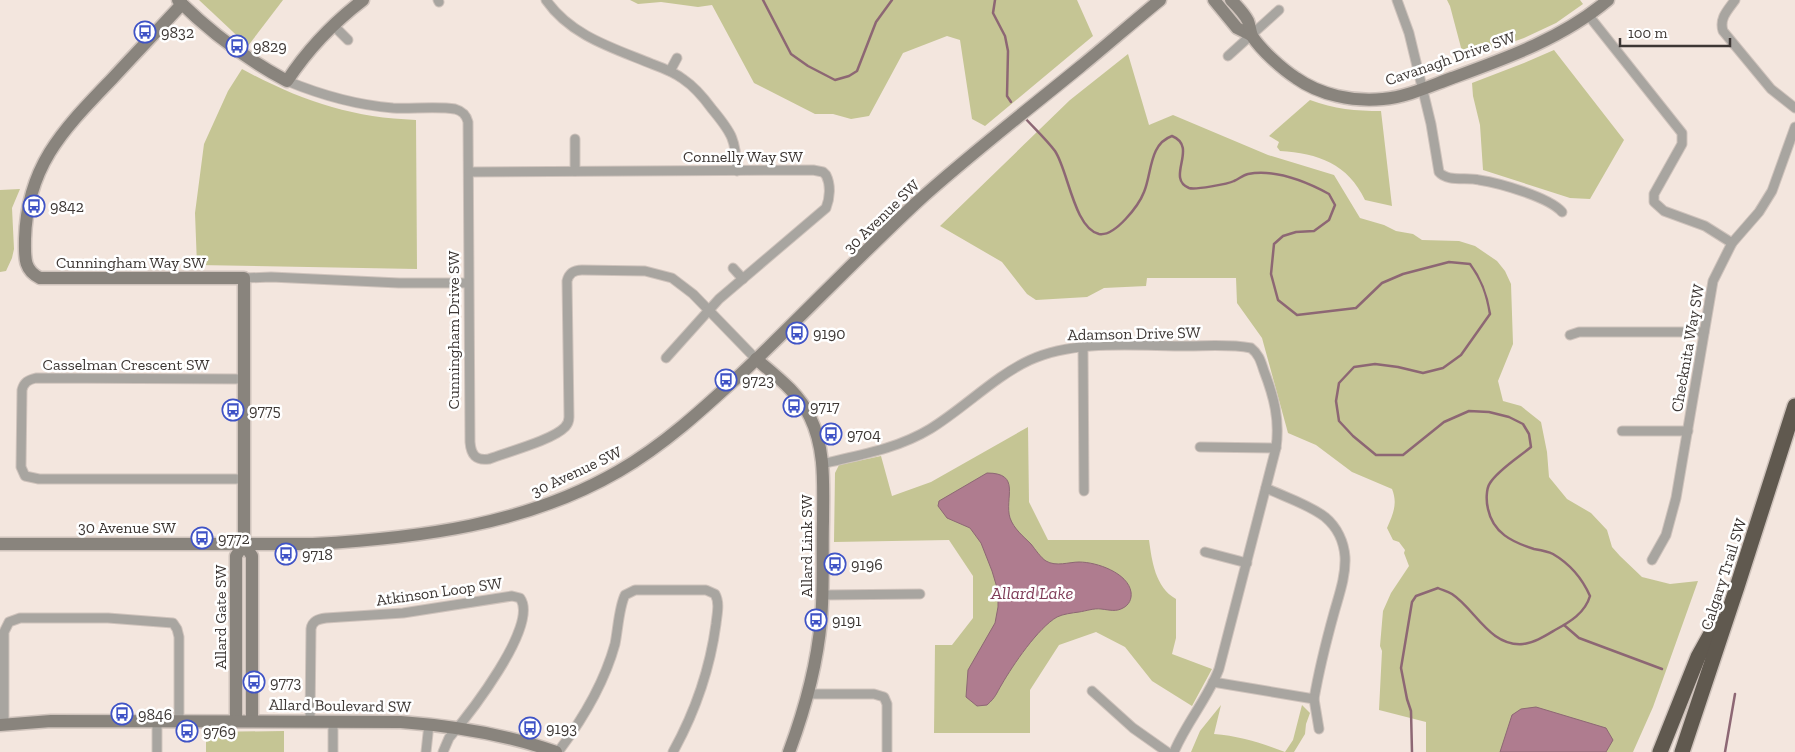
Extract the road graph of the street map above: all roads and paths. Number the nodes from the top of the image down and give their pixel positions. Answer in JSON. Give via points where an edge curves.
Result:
{"nodes":[{"id":1,"x":362,"y":0,"type":"edge"},
{"id":2,"x":546,"y":0,"type":"edge"},
{"id":3,"x":1160,"y":0,"type":"edge"},
{"id":4,"x":1168,"y":0,"type":"edge"},
{"id":5,"x":1214,"y":0,"type":"edge"},
{"id":6,"x":1232,"y":0,"type":"edge"},
{"id":7,"x":1397,"y":0,"type":"edge"},
{"id":8,"x":1608,"y":0,"type":"edge"},
{"id":9,"x":1735,"y":0,"type":"edge"},
{"id":10,"x":180,"y":2,"type":"edge"},
{"id":11,"x":1279,"y":10,"type":"dead end"},
{"id":12,"x":1589,"y":16,"type":"junction"},
{"id":13,"x":333,"y":25,"type":"junction"},
{"id":14,"x":1252,"y":35,"type":"junction"},
{"id":15,"x":348,"y":40,"type":"dead end"},
{"id":16,"x":1228,"y":56,"type":"dead end"},
{"id":17,"x":677,"y":58,"type":"dead end"},
{"id":18,"x":656,"y":65,"type":"junction"},
{"id":19,"x":1080,"y":68,"type":"junction"},
{"id":20,"x":670,"y":71,"type":"junction"},
{"id":21,"x":652,"y":75,"type":"dead end"},
{"id":22,"x":288,"y":81,"type":"junction"},
{"id":23,"x":1423,"y":89,"type":"junction"},
{"id":24,"x":1795,"y":108,"type":"edge"},
{"id":25,"x":1795,"y":128,"type":"edge"},
{"id":26,"x":575,"y":139,"type":"dead end"},
{"id":27,"x":737,"y":170,"type":"junction"},
{"id":28,"x":575,"y":171,"type":"junction"},
{"id":29,"x":469,"y":172,"type":"junction"},
{"id":30,"x":1562,"y":212,"type":"dead end"},
{"id":31,"x":1732,"y":243,"type":"junction"},
{"id":32,"x":733,"y":268,"type":"dead end"},
{"id":33,"x":244,"y":278,"type":"junction"},
{"id":34,"x":743,"y":279,"type":"junction"},
{"id":35,"x":468,"y":283,"type":"junction"},
{"id":36,"x":709,"y":311,"type":"junction"},
{"id":37,"x":1704,"y":332,"type":"junction"},
{"id":38,"x":1570,"y":335,"type":"dead end"},
{"id":39,"x":1083,"y":347,"type":"junction"},
{"id":40,"x":666,"y":358,"type":"dead end"},
{"id":41,"x":756,"y":359,"type":"junction"},
{"id":42,"x":243,"y":379,"type":"junction"},
{"id":43,"x":1795,"y":406,"type":"edge"},
{"id":44,"x":1688,"y":431,"type":"junction"},
{"id":45,"x":1622,"y":432,"type":"dead end"},
{"id":46,"x":1200,"y":447,"type":"dead end"},
{"id":47,"x":1276,"y":448,"type":"junction"},
{"id":48,"x":822,"y":464,"type":"junction"},
{"id":49,"x":243,"y":479,"type":"junction"},
{"id":50,"x":1266,"y":488,"type":"junction"},
{"id":51,"x":1084,"y":491,"type":"dead end"},
{"id":52,"x":0,"y":544,"type":"edge"},
{"id":53,"x":244,"y":544,"type":"junction"},
{"id":54,"x":1205,"y":552,"type":"dead end"},
{"id":55,"x":1652,"y":560,"type":"dead end"},
{"id":56,"x":1247,"y":563,"type":"junction"},
{"id":57,"x":1737,"y":587,"type":"junction"},
{"id":58,"x":920,"y":594,"type":"dead end"},
{"id":59,"x":822,"y":595,"type":"junction"},
{"id":60,"x":1214,"y":682,"type":"junction"},
{"id":61,"x":1092,"y":691,"type":"dead end"},
{"id":62,"x":808,"y":694,"type":"junction"},
{"id":63,"x":1314,"y":699,"type":"junction"},
{"id":64,"x":179,"y":720,"type":"junction"},
{"id":65,"x":236,"y":720,"type":"junction"},
{"id":66,"x":252,"y":720,"type":"junction"},
{"id":67,"x":310,"y":720,"type":"junction"},
{"id":68,"x":157,"y":721,"type":"junction"},
{"id":69,"x":333,"y":721,"type":"junction"},
{"id":70,"x":429,"y":724,"type":"junction"},
{"id":71,"x":2,"y":725,"type":"edge"},
{"id":72,"x":458,"y":727,"type":"junction"},
{"id":73,"x":1319,"y":729,"type":"dead end"},
{"id":74,"x":157,"y":752,"type":"edge"},
{"id":75,"x":333,"y":752,"type":"edge"},
{"id":76,"x":426,"y":752,"type":"edge"},
{"id":77,"x":443,"y":752,"type":"edge"},
{"id":78,"x":557,"y":752,"type":"edge"},
{"id":79,"x":673,"y":752,"type":"edge"},
{"id":80,"x":789,"y":752,"type":"edge"},
{"id":81,"x":887,"y":752,"type":"edge"},
{"id":82,"x":1167,"y":752,"type":"edge"},
{"id":83,"x":1174,"y":752,"type":"edge"},
{"id":84,"x":1660,"y":752,"type":"edge"},
{"id":85,"x":1682,"y":752,"type":"edge"}],
"edges":[{"from":1,"to":13,"type":"street"},
{"from":2,"to":18,"type":"street","via":[[562,20],[584,35]]},
{"from":3,"to":19,"type":"street","name":"30 Avenue SW"},
{"from":4,"to":19,"type":"street","name":"30 Avenue SW","via":[[1109,49]]},
{"from":5,"to":14,"type":"street","name":"Cavanagh Drive SW","via":[[1237,28]]},
{"from":6,"to":14,"type":"street","name":"Cavanagh Drive SW","via":[[1245,16]]},
{"from":7,"to":23,"type":"street","via":[[1407,24]]},
{"from":8,"to":12,"type":"street","name":"Cavanagh Drive SW"},
{"from":9,"to":24,"type":"street","via":[[1724,16],[1723,31],[1774,93]]},
{"from":10,"to":22,"type":"street","name":"Cunningham Drive SW","via":[[230,47]]},
{"from":10,"to":33,"type":"street","name":"Cunningham Way SW","via":[[72,121],[48,155],[29,207],[26,263],[30,272],[40,278]]},
{"from":11,"to":14,"type":"street"},
{"from":12,"to":23,"type":"street","name":"Cavanagh Drive SW","via":[[1544,41]]},
{"from":12,"to":31,"type":"street","via":[[1682,133],[1682,144],[1654,194],[1654,202],[1664,211],[1704,226]]},
{"from":13,"to":15,"type":"street"},
{"from":13,"to":22,"type":"street","via":[[307,51]]},
{"from":14,"to":16,"type":"street"},
{"from":14,"to":23,"type":"street","name":"Cavanagh Drive SW","via":[[1290,74],[1324,92],[1368,100]]},
{"from":17,"to":20,"type":"street"},
{"from":18,"to":20,"type":"street"},
{"from":18,"to":21,"type":"street"},
{"from":19,"to":41,"type":"street","name":"30 Avenue SW","via":[[916,203]]},
{"from":20,"to":27,"type":"street","via":[[693,86],[726,126],[735,145]]},
{"from":22,"to":29,"type":"street","name":"Cunningham Drive SW","via":[[329,96],[368,105],[463,112],[468,122]]},
{"from":23,"to":30,"type":"street","via":[[1441,175],[1502,186],[1548,201]]},
{"from":25,"to":31,"type":"street","name":"Checknita Way SW","via":[[1768,199]]},
{"from":26,"to":28,"type":"street"},
{"from":27,"to":28,"type":"street","name":"Connelly Way SW"},
{"from":27,"to":34,"type":"street","name":"Connelly Way SW","via":[[818,171],[826,175],[829,182],[826,208]]},
{"from":28,"to":29,"type":"street","name":"Connelly Way SW"},
{"from":29,"to":35,"type":"street","name":"Cunningham Drive SW"},
{"from":31,"to":37,"type":"street","name":"Checknita Way SW","via":[[1713,281]]},
{"from":32,"to":34,"type":"street"},
{"from":33,"to":35,"type":"street","name":"Cunningham Way SW"},
{"from":33,"to":42,"type":"street"},
{"from":34,"to":36,"type":"street","name":"Connelly Way SW"},
{"from":35,"to":36,"type":"street","name":"Cunningham Drive SW","via":[[470,447],[473,455],[482,459],[546,438],[561,431],[568,423],[567,281],[571,273],[582,270],[654,272],[684,286]]},
{"from":36,"to":40,"type":"street"},
{"from":36,"to":41,"type":"street","name":"Cunningham Drive SW"},
{"from":37,"to":38,"type":"street","via":[[1579,332]]},
{"from":37,"to":44,"type":"street","name":"Checknita Way SW"},
{"from":39,"to":47,"type":"street","name":"Adamson Drive SW","via":[[1251,348],[1259,357],[1274,396],[1278,427]]},
{"from":39,"to":48,"type":"street","name":"Adamson Drive SW","via":[[1055,351],[1022,364],[938,424],[910,439],[885,449]]},
{"from":39,"to":51,"type":"street"},
{"from":41,"to":48,"type":"street","name":"Allard Link SW","via":[[805,408],[814,427]]},
{"from":41,"to":53,"type":"street","name":"30 Avenue SW","via":[[697,415],[650,451],[592,485],[522,513],[454,529],[383,538],[313,544]]},
{"from":42,"to":49,"type":"street"},
{"from":42,"to":49,"type":"street","name":"Casselman Crescent SW","via":[[29,380],[22,390],[21,467],[25,476],[39,480]]},
{"from":43,"to":57,"type":"highway","name":"Calgary Trail SW"},
{"from":44,"to":45,"type":"street"},
{"from":44,"to":55,"type":"street","name":"Checknita Way SW","via":[[1670,521]]},
{"from":46,"to":47,"type":"street"},
{"from":47,"to":50,"type":"street","name":"Adamson Drive SW"},
{"from":48,"to":59,"type":"street","name":"Allard Link SW"},
{"from":49,"to":53,"type":"street"},
{"from":50,"to":56,"type":"street","name":"Adamson Drive SW"},
{"from":50,"to":63,"type":"street","via":[[1324,517],[1339,534],[1344,550],[1345,569]]},
{"from":52,"to":53,"type":"street","name":"30 Avenue SW"},
{"from":53,"to":65,"type":"street","name":"Allard Gate SW","via":[[236,556]]},
{"from":53,"to":66,"type":"street","name":"Allard Gate SW","via":[[252,556]]},
{"from":54,"to":56,"type":"street"},
{"from":56,"to":60,"type":"street","name":"Adamson Drive SW"},
{"from":57,"to":84,"type":"highway","via":[[1698,657]]},
{"from":57,"to":85,"type":"highway","name":"Calgary Trail SW"},
{"from":58,"to":59,"type":"street"},
{"from":59,"to":62,"type":"street","name":"Allard Link SW","via":[[819,642]]},
{"from":60,"to":63,"type":"street"},
{"from":60,"to":83,"type":"street","name":"Adamson Drive SW"},
{"from":61,"to":82,"type":"street","via":[[1133,728]]},
{"from":62,"to":80,"type":"street","name":"Allard Link SW"},
{"from":62,"to":81,"type":"street","via":[[874,694],[884,697],[887,704]]},
{"from":63,"to":73,"type":"street"},
{"from":64,"to":65,"type":"street","name":"Allard Boulevard SW"},
{"from":64,"to":68,"type":"street","name":"Allard Boulevard SW"},
{"from":64,"to":71,"type":"street","via":[[179,637],[173,623],[108,618],[20,618],[9,622],[4,632]]},
{"from":65,"to":66,"type":"street","name":"Allard Boulevard SW"},
{"from":66,"to":67,"type":"street","name":"Allard Boulevard SW"},
{"from":67,"to":69,"type":"street","name":"Allard Boulevard SW"},
{"from":67,"to":72,"type":"street","name":"Atkinson Loop SW","via":[[311,629],[316,620],[403,613],[512,596],[520,598],[524,605],[523,616],[508,657]]},
{"from":68,"to":71,"type":"street","name":"Allard Boulevard SW","via":[[51,721]]},
{"from":68,"to":74,"type":"street"},
{"from":69,"to":70,"type":"street","name":"Allard Boulevard SW"},
{"from":69,"to":75,"type":"street"},
{"from":70,"to":72,"type":"street","name":"Allard Boulevard SW"},
{"from":70,"to":76,"type":"street"},
{"from":72,"to":77,"type":"street"},
{"from":72,"to":78,"type":"street","name":"Allard Boulevard SW"},
{"from":78,"to":79,"type":"street","via":[[584,714],[601,682],[615,643],[625,595],[635,590],[706,590],[715,594],[718,603],[711,650],[697,700]]}]}
